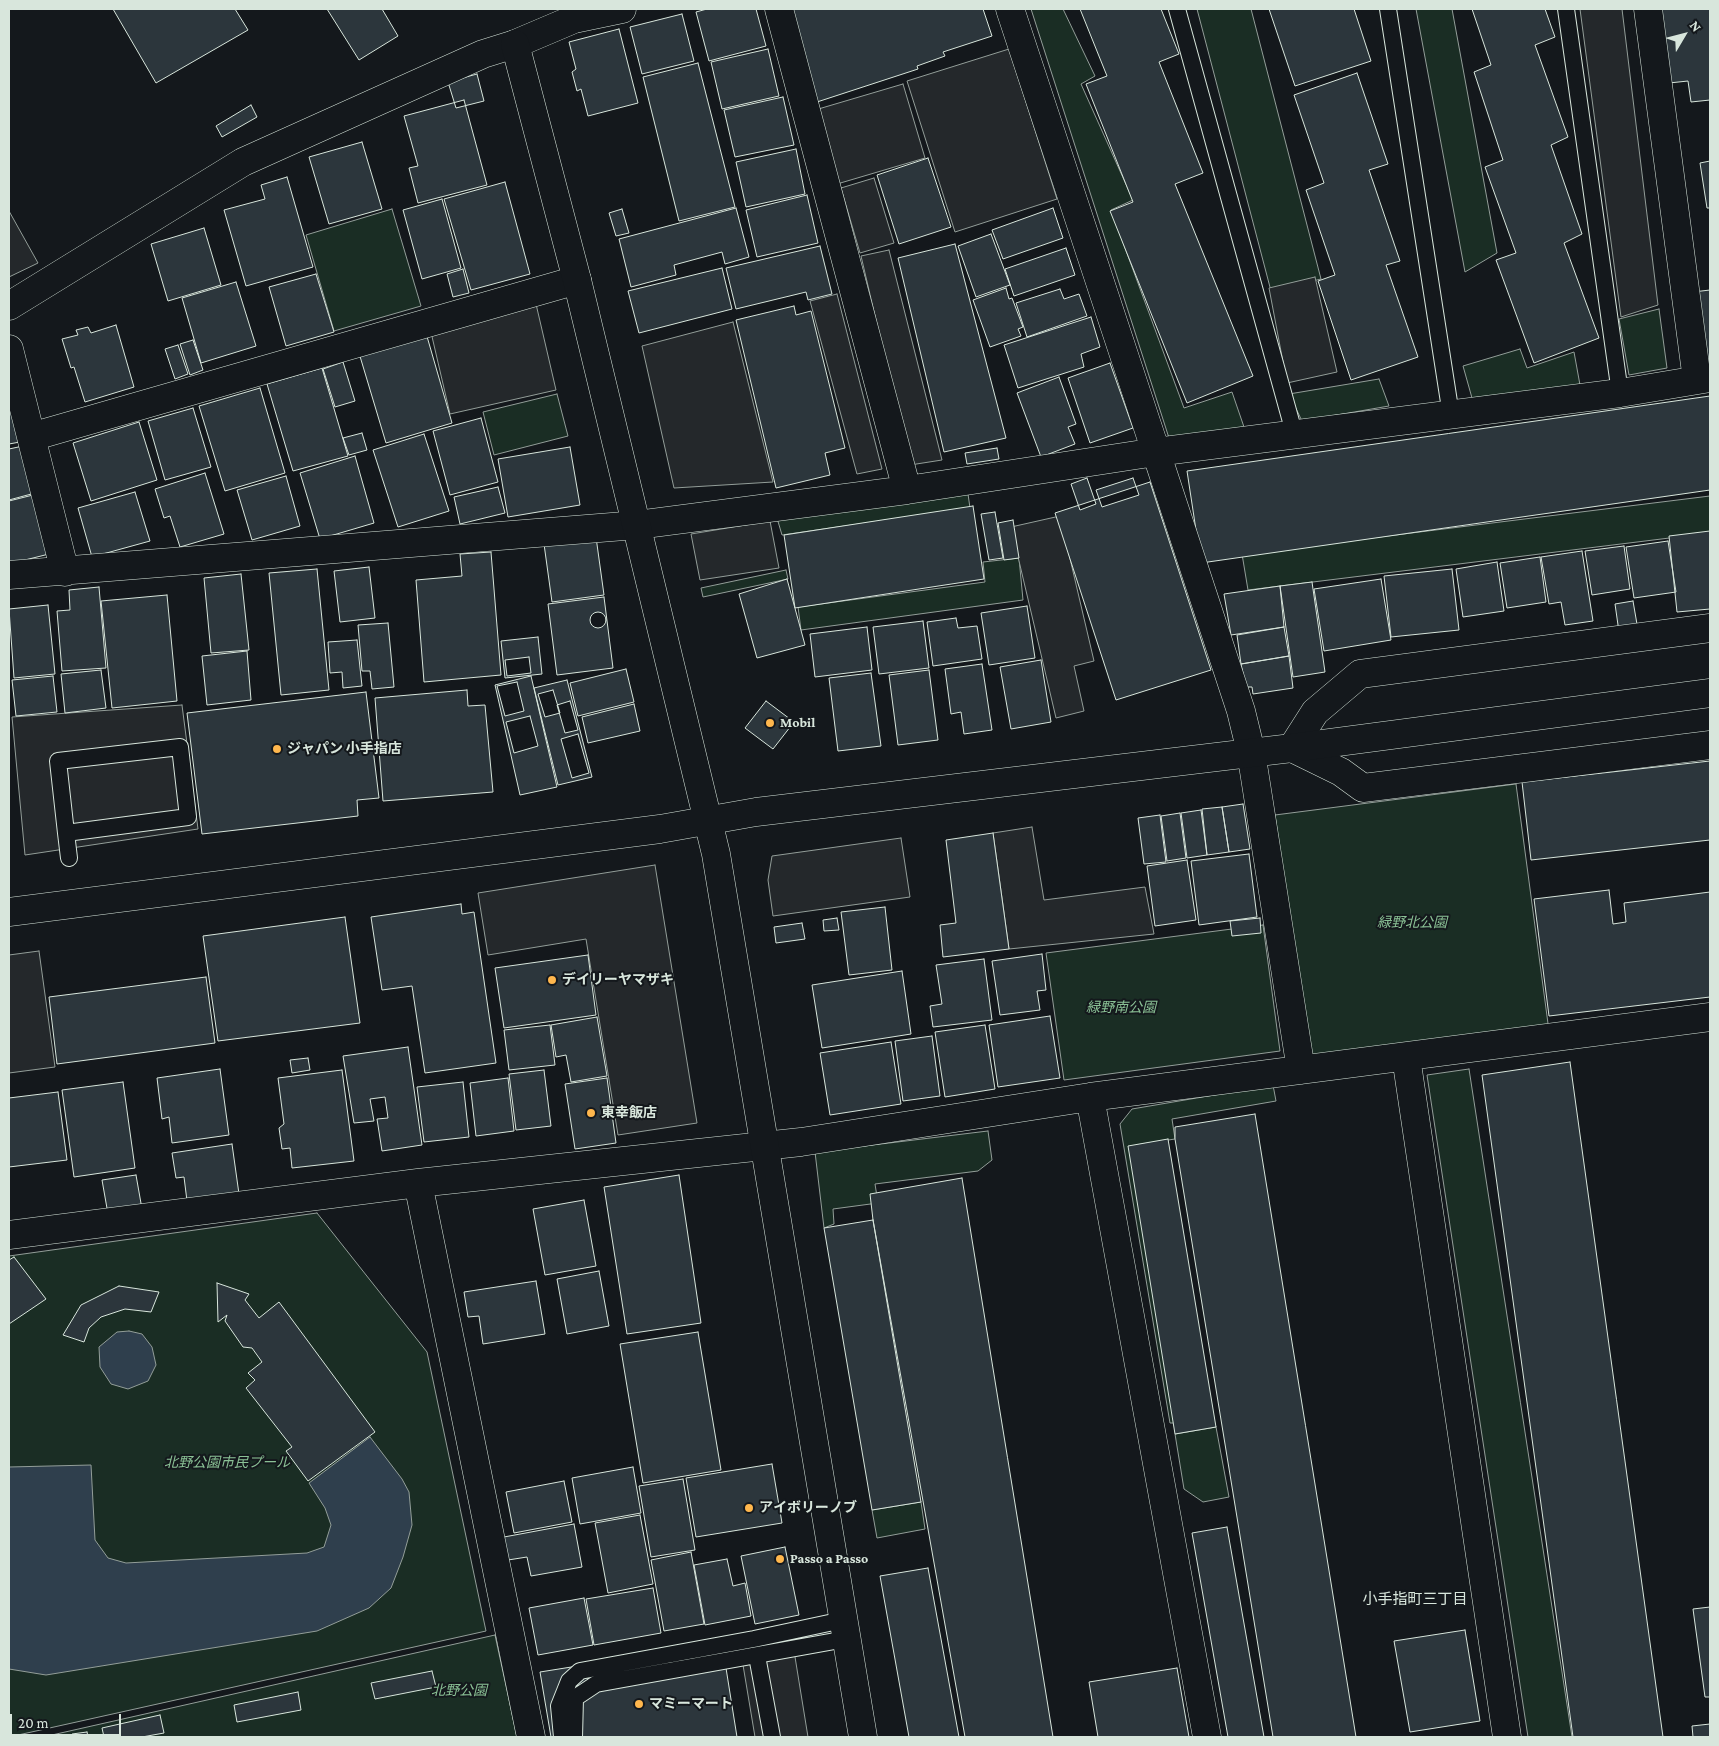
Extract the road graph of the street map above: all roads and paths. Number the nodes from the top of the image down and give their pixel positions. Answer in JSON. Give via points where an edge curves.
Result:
{"nodes":[{"id":1,"x":622,"y":9,"type":"edge"},
{"id":2,"x":779,"y":9,"type":"edge"},
{"id":3,"x":1010,"y":9,"type":"edge"},
{"id":4,"x":1177,"y":9,"type":"edge"},
{"id":5,"x":1388,"y":9,"type":"edge"},
{"id":6,"x":1566,"y":9,"type":"edge"},
{"id":7,"x":1648,"y":9,"type":"edge"},
{"id":8,"x":571,"y":14,"type":"edge"},
{"id":9,"x":515,"y":44,"type":"junction"},
{"id":10,"x":577,"y":280,"type":"junction"},
{"id":11,"x":9,"y":306,"type":"edge"},
{"id":12,"x":9,"y":350,"type":"edge"},
{"id":13,"x":1703,"y":379,"type":"edge"},
{"id":14,"x":1620,"y":393,"type":"junction"},
{"id":15,"x":1451,"y":414,"type":"junction"},
{"id":16,"x":1295,"y":436,"type":"junction"},
{"id":17,"x":31,"y":437,"type":"junction"},
{"id":18,"x":1156,"y":452,"type":"junction"},
{"id":19,"x":907,"y":490,"type":"junction"},
{"id":20,"x":637,"y":525,"type":"junction"},
{"id":21,"x":65,"y":572,"type":"junction"},
{"id":22,"x":9,"y":575,"type":"edge"},
{"id":23,"x":1710,"y":628,"type":"edge"},
{"id":24,"x":1710,"y":693,"type":"edge"},
{"id":25,"x":1710,"y":745,"type":"edge"},
{"id":26,"x":1292,"y":748,"type":"junction"},
{"id":27,"x":1251,"y":752,"type":"junction"},
{"id":28,"x":708,"y":821,"type":"junction"},
{"id":29,"x":66,"y":832,"type":"junction"},
{"id":30,"x":69,"y":858,"type":"dead end"},
{"id":31,"x":9,"y":912,"type":"edge"},
{"id":32,"x":1710,"y":1018,"type":"edge"},
{"id":33,"x":1406,"y":1057,"type":"junction"},
{"id":34,"x":1301,"y":1070,"type":"junction"},
{"id":35,"x":1090,"y":1097,"type":"junction"},
{"id":36,"x":764,"y":1146,"type":"junction"},
{"id":37,"x":418,"y":1182,"type":"junction"},
{"id":38,"x":9,"y":1235,"type":"edge"},
{"id":39,"x":845,"y":1630,"type":"junction"},
{"id":40,"x":757,"y":1656,"type":"junction"},
{"id":41,"x":531,"y":1737,"type":"edge"},
{"id":42,"x":562,"y":1737,"type":"edge"},
{"id":43,"x":574,"y":1737,"type":"edge"},
{"id":44,"x":772,"y":1737,"type":"edge"},
{"id":45,"x":863,"y":1737,"type":"edge"},
{"id":46,"x":1207,"y":1737,"type":"edge"},
{"id":47,"x":1508,"y":1737,"type":"edge"}],
"edges":[{"from":1,"to":8,"type":"street"},
{"from":2,"to":19,"type":"street"},
{"from":3,"to":18,"type":"street"},
{"from":4,"to":16,"type":"lane"},
{"from":5,"to":15,"type":"lane"},
{"from":6,"to":14,"type":"lane"},
{"from":7,"to":13,"type":"street"},
{"from":8,"to":9,"type":"street"},
{"from":9,"to":10,"type":"street"},
{"from":9,"to":11,"type":"street","via":[[483,54],[243,162]]},
{"from":10,"to":17,"type":"street"},
{"from":10,"to":20,"type":"street"},
{"from":12,"to":17,"type":"street"},
{"from":13,"to":14,"type":"street"},
{"from":14,"to":15,"type":"street"},
{"from":15,"to":16,"type":"street"},
{"from":16,"to":18,"type":"street"},
{"from":17,"to":21,"type":"street"},
{"from":18,"to":19,"type":"street"},
{"from":18,"to":27,"type":"street","via":[[1241,711]]},
{"from":19,"to":20,"type":"street"},
{"from":20,"to":21,"type":"street"},
{"from":20,"to":28,"type":"street"},
{"from":21,"to":22,"type":"street"},
{"from":23,"to":26,"type":"street","via":[[1360,674],[1316,712]]},
{"from":24,"to":26,"type":"street"},
{"from":25,"to":26,"type":"street","via":[[1363,788],[1341,772]]},
{"from":26,"to":27,"type":"street"},
{"from":27,"to":28,"type":"street","via":[[756,812]]},
{"from":27,"to":34,"type":"street"},
{"from":28,"to":31,"type":"street"},
{"from":28,"to":36,"type":"street","via":[[719,869]]},
{"from":29,"to":29,"type":"lane","via":[[58,761],[180,747],[188,817]]},
{"from":29,"to":30,"type":"lane"},
{"from":32,"to":33,"type":"street"},
{"from":33,"to":34,"type":"street"},
{"from":33,"to":47,"type":"street"},
{"from":34,"to":35,"type":"street"},
{"from":35,"to":36,"type":"street"},
{"from":35,"to":46,"type":"street"},
{"from":36,"to":37,"type":"street"},
{"from":36,"to":39,"type":"street"},
{"from":37,"to":38,"type":"street"},
{"from":37,"to":41,"type":"street"},
{"from":39,"to":40,"type":"lane"},
{"from":39,"to":42,"type":"lane","via":[[754,1639],[580,1671],[569,1681],[559,1706]]},
{"from":39,"to":45,"type":"street"},
{"from":40,"to":43,"type":"lane","via":[[596,1684],[576,1698]]},
{"from":40,"to":44,"type":"lane"}]}
